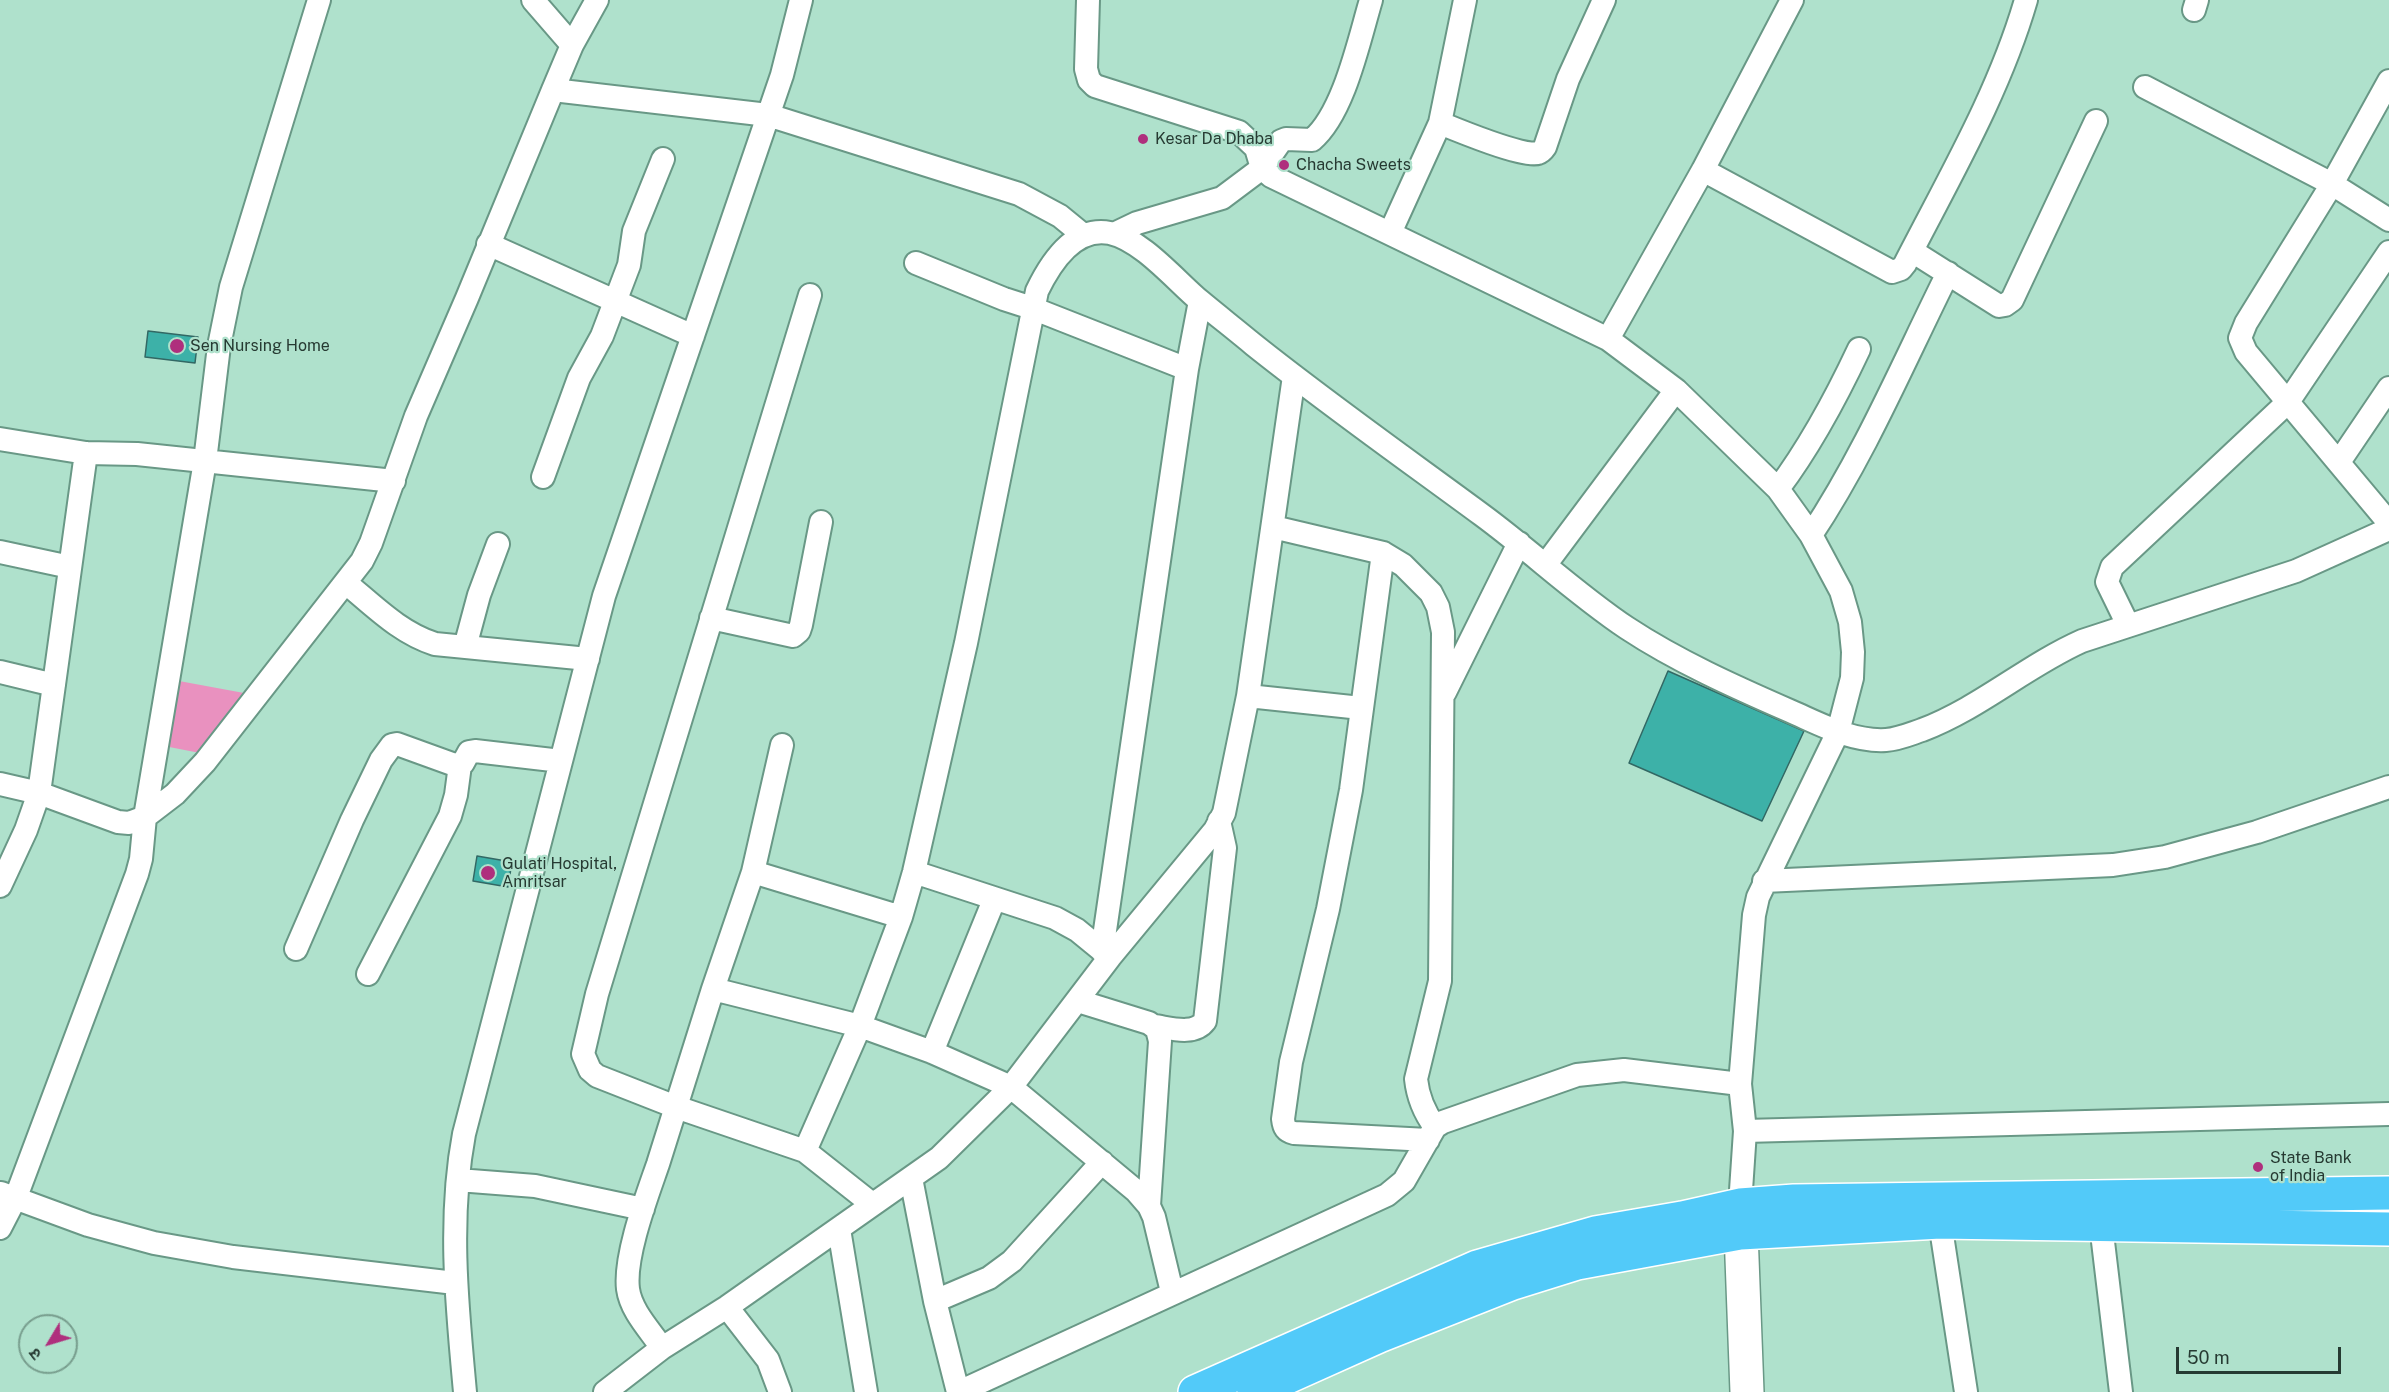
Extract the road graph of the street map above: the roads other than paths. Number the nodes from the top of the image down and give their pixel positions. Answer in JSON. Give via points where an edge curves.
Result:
{"nodes":[{"id":1,"x":319,"y":0,"type":"edge"},
{"id":2,"x":533,"y":0,"type":"edge"},
{"id":3,"x":597,"y":0,"type":"edge"},
{"id":4,"x":801,"y":0,"type":"edge"},
{"id":5,"x":1088,"y":0,"type":"edge"},
{"id":6,"x":1371,"y":0,"type":"edge"},
{"id":7,"x":1465,"y":0,"type":"edge"},
{"id":8,"x":1604,"y":0,"type":"edge"},
{"id":9,"x":1792,"y":0,"type":"edge"},
{"id":10,"x":2026,"y":0,"type":"edge"},
{"id":11,"x":572,"y":45,"type":"junction"},
{"id":12,"x":2389,"y":81,"type":"edge"},
{"id":13,"x":2145,"y":87,"type":"dead end"},
{"id":14,"x":553,"y":90,"type":"junction"},
{"id":15,"x":768,"y":115,"type":"junction"},
{"id":16,"x":2096,"y":121,"type":"dead end"},
{"id":17,"x":1440,"y":123,"type":"junction"},
{"id":18,"x":663,"y":159,"type":"dead end"},
{"id":19,"x":1262,"y":168,"type":"junction"},
{"id":20,"x":1703,"y":170,"type":"junction"},
{"id":21,"x":2332,"y":184,"type":"junction"},
{"id":22,"x":2389,"y":220,"type":"edge"},
{"id":23,"x":1390,"y":233,"type":"junction"},
{"id":24,"x":1082,"y":234,"type":"junction"},
{"id":25,"x":1114,"y":234,"type":"junction"},
{"id":26,"x":488,"y":244,"type":"junction"},
{"id":27,"x":1912,"y":251,"type":"junction"},
{"id":28,"x":2389,"y":252,"type":"edge"},
{"id":29,"x":916,"y":263,"type":"dead end"},
{"id":30,"x":1948,"y":273,"type":"junction"},
{"id":31,"x":810,"y":295,"type":"dead end"},
{"id":32,"x":614,"y":299,"type":"junction"},
{"id":33,"x":1200,"y":301,"type":"junction"},
{"id":34,"x":1032,"y":308,"type":"junction"},
{"id":35,"x":693,"y":336,"type":"junction"},
{"id":36,"x":1608,"y":339,"type":"junction"},
{"id":37,"x":1859,"y":349,"type":"dead end"},
{"id":38,"x":1187,"y":369,"type":"junction"},
{"id":39,"x":1294,"y":376,"type":"junction"},
{"id":40,"x":2389,"y":388,"type":"edge"},
{"id":41,"x":1676,"y":390,"type":"junction"},
{"id":42,"x":2288,"y":402,"type":"junction"},
{"id":43,"x":0,"y":438,"type":"edge"},
{"id":44,"x":86,"y":453,"type":"junction"},
{"id":45,"x":205,"y":461,"type":"junction"},
{"id":46,"x":2339,"y":462,"type":"junction"},
{"id":47,"x":543,"y":477,"type":"dead end"},
{"id":48,"x":394,"y":481,"type":"junction"},
{"id":49,"x":1778,"y":489,"type":"junction"},
{"id":50,"x":821,"y":522,"type":"dead end"},
{"id":51,"x":2389,"y":523,"type":"edge"},
{"id":52,"x":1272,"y":527,"type":"junction"},
{"id":53,"x":2389,"y":529,"type":"edge"},
{"id":54,"x":1811,"y":535,"type":"junction"},
{"id":55,"x":1519,"y":543,"type":"junction"},
{"id":56,"x":498,"y":544,"type":"dead end"},
{"id":57,"x":0,"y":552,"type":"edge"},
{"id":58,"x":1383,"y":553,"type":"junction"},
{"id":59,"x":1546,"y":564,"type":"junction"},
{"id":60,"x":70,"y":567,"type":"junction"},
{"id":61,"x":346,"y":583,"type":"junction"},
{"id":62,"x":711,"y":618,"type":"junction"},
{"id":63,"x":2128,"y":625,"type":"junction"},
{"id":64,"x":465,"y":647,"type":"junction"},
{"id":65,"x":588,"y":659,"type":"junction"},
{"id":66,"x":0,"y":672,"type":"edge"},
{"id":67,"x":54,"y":685,"type":"junction"},
{"id":68,"x":1248,"y":696,"type":"junction"},
{"id":69,"x":1442,"y":699,"type":"junction"},
{"id":70,"x":1361,"y":708,"type":"junction"},
{"id":71,"x":1838,"y":732,"type":"junction"},
{"id":72,"x":782,"y":745,"type":"dead end"},
{"id":73,"x":561,"y":761,"type":"junction"},
{"id":74,"x":460,"y":765,"type":"junction"},
{"id":75,"x":0,"y":784,"type":"edge"},
{"id":76,"x":2389,"y":787,"type":"edge"},
{"id":77,"x":39,"y":793,"type":"junction"},
{"id":78,"x":145,"y":817,"type":"junction"},
{"id":79,"x":1220,"y":821,"type":"junction"},
{"id":80,"x":753,"y":872,"type":"junction"},
{"id":81,"x":914,"y":872,"type":"junction"},
{"id":82,"x":1764,"y":880,"type":"junction"},
{"id":83,"x":0,"y":886,"type":"edge"},
{"id":84,"x":994,"y":900,"type":"junction"},
{"id":85,"x":901,"y":916,"type":"junction"},
{"id":86,"x":296,"y":949,"type":"dead end"},
{"id":87,"x":1106,"y":954,"type":"junction"},
{"id":88,"x":368,"y":974,"type":"dead end"},
{"id":89,"x":713,"y":988,"type":"junction"},
{"id":90,"x":1078,"y":1001,"type":"junction"},
{"id":91,"x":860,"y":1026,"type":"junction"},
{"id":92,"x":1154,"y":1026,"type":"junction"},
{"id":93,"x":932,"y":1052,"type":"junction"},
{"id":94,"x":1740,"y":1084,"type":"junction"},
{"id":95,"x":1011,"y":1087,"type":"junction"},
{"id":96,"x":676,"y":1107,"type":"junction"},
{"id":97,"x":2389,"y":1114,"type":"edge"},
{"id":98,"x":1745,"y":1131,"type":"junction"},
{"id":99,"x":1431,"y":1134,"type":"junction"},
{"id":100,"x":805,"y":1151,"type":"junction"},
{"id":101,"x":1102,"y":1161,"type":"junction"},
{"id":102,"x":911,"y":1178,"type":"junction"},
{"id":103,"x":458,"y":1180,"type":"junction"},
{"id":104,"x":2389,"y":1194,"type":"edge"},
{"id":105,"x":8,"y":1195,"type":"edge"},
{"id":106,"x":872,"y":1204,"type":"junction"},
{"id":107,"x":1149,"y":1206,"type":"junction"},
{"id":108,"x":643,"y":1209,"type":"junction"},
{"id":109,"x":1740,"y":1219,"type":"junction"},
{"id":110,"x":1940,"y":1222,"type":"junction"},
{"id":111,"x":2101,"y":1225,"type":"junction"},
{"id":112,"x":0,"y":1228,"type":"edge"},
{"id":113,"x":839,"y":1229,"type":"junction"},
{"id":114,"x":2389,"y":1229,"type":"edge"},
{"id":115,"x":455,"y":1282,"type":"junction"},
{"id":116,"x":1172,"y":1292,"type":"junction"},
{"id":117,"x":935,"y":1301,"type":"junction"},
{"id":118,"x":727,"y":1307,"type":"junction"},
{"id":119,"x":662,"y":1348,"type":"junction"},
{"id":120,"x":465,"y":1392,"type":"edge"},
{"id":121,"x":604,"y":1392,"type":"edge"},
{"id":122,"x":780,"y":1392,"type":"edge"},
{"id":123,"x":866,"y":1392,"type":"edge"},
{"id":124,"x":958,"y":1392,"type":"edge"},
{"id":125,"x":1195,"y":1392,"type":"edge"},
{"id":126,"x":1254,"y":1392,"type":"edge"},
{"id":127,"x":1747,"y":1392,"type":"edge"},
{"id":128,"x":1966,"y":1392,"type":"edge"},
{"id":129,"x":2121,"y":1392,"type":"edge"}],
"edges":[{"from":1,"to":45,"type":"street","via":[[231,287],[219,346]]},
{"from":2,"to":11,"type":"street"},
{"from":3,"to":11,"type":"street"},
{"from":4,"to":15,"type":"street"},
{"from":5,"to":19,"type":"street","via":[[1086,69],[1095,86],[1239,132],[1256,148]]},
{"from":6,"to":19,"type":"street","via":[[1344,88],[1319,134],[1312,140],[1281,141]]},
{"from":7,"to":17,"type":"street"},
{"from":8,"to":17,"type":"street","via":[[1568,79],[1542,151],[1520,152]]},
{"from":9,"to":20,"type":"street"},
{"from":10,"to":27,"type":"street","via":[[1993,90]]},
{"from":11,"to":14,"type":"street"},
{"from":12,"to":21,"type":"street"},
{"from":13,"to":21,"type":"street"},
{"from":14,"to":15,"type":"street"},
{"from":14,"to":26,"type":"street"},
{"from":15,"to":24,"type":"street","via":[[1019,194],[1060,216]]},
{"from":15,"to":35,"type":"street"},
{"from":16,"to":30,"type":"street","via":[[2012,300],[1999,306]]},
{"from":17,"to":23,"type":"street"},
{"from":18,"to":32,"type":"street","via":[[634,231],[629,265]]},
{"from":19,"to":23,"type":"street","via":[[1271,176]]},
{"from":19,"to":25,"type":"street","via":[[1221,198],[1137,223]]},
{"from":20,"to":27,"type":"street","via":[[1892,272],[1901,269]]},
{"from":20,"to":36,"type":"street"},
{"from":21,"to":22,"type":"street"},
{"from":21,"to":42,"type":"street","via":[[2240,338],[2246,352]]},
{"from":23,"to":36,"type":"street"},
{"from":24,"to":25,"type":"street"},
{"from":24,"to":34,"type":"street","via":[[1047,270]]},
{"from":25,"to":33,"type":"street","via":[[1143,250]]},
{"from":26,"to":32,"type":"street"},
{"from":26,"to":48,"type":"street","via":[[416,416]]},
{"from":27,"to":30,"type":"street"},
{"from":28,"to":42,"type":"street"},
{"from":29,"to":34,"type":"street"},
{"from":30,"to":54,"type":"street","via":[[1872,433]]},
{"from":31,"to":62,"type":"street"},
{"from":32,"to":35,"type":"street"},
{"from":32,"to":47,"type":"street","via":[[602,336],[573,391]]},
{"from":33,"to":38,"type":"street"},
{"from":33,"to":39,"type":"street"},
{"from":34,"to":38,"type":"street"},
{"from":34,"to":81,"type":"street","via":[[966,643]]},
{"from":35,"to":65,"type":"street","via":[[604,596]]},
{"from":36,"to":41,"type":"street"},
{"from":37,"to":49,"type":"street","via":[[1810,444]]},
{"from":38,"to":87,"type":"street"},
{"from":39,"to":52,"type":"street"},
{"from":39,"to":55,"type":"street"},
{"from":40,"to":46,"type":"street"},
{"from":41,"to":49,"type":"street"},
{"from":41,"to":59,"type":"street"},
{"from":42,"to":46,"type":"street"},
{"from":42,"to":63,"type":"street","via":[[2112,567],[2107,582]]},
{"from":43,"to":44,"type":"street"},
{"from":44,"to":45,"type":"street"},
{"from":44,"to":60,"type":"street"},
{"from":45,"to":48,"type":"street"},
{"from":45,"to":78,"type":"street"},
{"from":46,"to":51,"type":"street"},
{"from":48,"to":61,"type":"street","via":[[371,543]]},
{"from":49,"to":54,"type":"street"},
{"from":50,"to":62,"type":"street","via":[[796,635]]},
{"from":52,"to":58,"type":"street"},
{"from":52,"to":68,"type":"street"},
{"from":53,"to":63,"type":"street","via":[[2296,571]]},
{"from":54,"to":71,"type":"street","via":[[1840,591],[1850,622],[1852,678]]},
{"from":55,"to":59,"type":"street"},
{"from":55,"to":69,"type":"street"},
{"from":56,"to":64,"type":"street"},
{"from":57,"to":60,"type":"street"},
{"from":58,"to":69,"type":"street","via":[[1423,583],[1438,607],[1443,632]]},
{"from":58,"to":70,"type":"street"},
{"from":59,"to":71,"type":"street","via":[[1654,645]]},
{"from":60,"to":67,"type":"street"},
{"from":61,"to":64,"type":"street","via":[[418,638]]},
{"from":61,"to":78,"type":"street","via":[[205,762],[175,794]]},
{"from":62,"to":96,"type":"street","via":[[597,994],[583,1054],[597,1076]]},
{"from":63,"to":71,"type":"street","via":[[2058,651],[1945,721],[1915,733],[1868,740]]},
{"from":64,"to":65,"type":"street"},
{"from":65,"to":73,"type":"street"},
{"from":66,"to":67,"type":"street"},
{"from":67,"to":77,"type":"street"},
{"from":68,"to":70,"type":"street"},
{"from":68,"to":79,"type":"street"},
{"from":69,"to":99,"type":"street","via":[[1440,981],[1416,1079]]},
{"from":70,"to":99,"type":"street","via":[[1351,790],[1328,909],[1291,1062],[1284,1127],[1294,1133]]},
{"from":71,"to":82,"type":"street"},
{"from":72,"to":80,"type":"street"},
{"from":73,"to":74,"type":"street","via":[[475,751],[469,752]]},
{"from":73,"to":103,"type":"street","via":[[464,1134]]},
{"from":74,"to":86,"type":"street","via":[[392,745],[352,820]]},
{"from":74,"to":88,"type":"street","via":[[450,816]]},
{"from":75,"to":77,"type":"street"},
{"from":76,"to":82,"type":"street","via":[[2257,832],[2165,857],[2113,865]]},
{"from":77,"to":78,"type":"street","via":[[118,822]]},
{"from":77,"to":83,"type":"street"},
{"from":78,"to":105,"type":"street","via":[[137,874]]},
{"from":79,"to":87,"type":"street","via":[[1204,846]]},
{"from":79,"to":92,"type":"street","via":[[1225,848],[1205,1020],[1186,1030]]},
{"from":80,"to":85,"type":"street"},
{"from":80,"to":89,"type":"street"},
{"from":81,"to":84,"type":"street"},
{"from":81,"to":85,"type":"street"},
{"from":82,"to":94,"type":"street","via":[[1754,915]]},
{"from":84,"to":87,"type":"street","via":[[1055,918]]},
{"from":84,"to":93,"type":"street"},
{"from":85,"to":91,"type":"street"},
{"from":87,"to":90,"type":"street"},
{"from":89,"to":91,"type":"street"},
{"from":89,"to":96,"type":"street"},
{"from":90,"to":92,"type":"street"},
{"from":90,"to":95,"type":"street"},
{"from":91,"to":93,"type":"street"},
{"from":91,"to":100,"type":"street"},
{"from":92,"to":107,"type":"street","via":[[1160,1041]]},
{"from":93,"to":95,"type":"street"},
{"from":94,"to":98,"type":"street"},
{"from":94,"to":99,"type":"street","via":[[1624,1070],[1599,1071],[1458,1115]]},
{"from":95,"to":101,"type":"street"},
{"from":95,"to":102,"type":"street","via":[[939,1158]]},
{"from":96,"to":100,"type":"street"},
{"from":96,"to":108,"type":"street"},
{"from":97,"to":98,"type":"street"},
{"from":98,"to":109,"type":"street"},
{"from":99,"to":116,"type":"street","via":[[1404,1181],[1387,1195]]},
{"from":100,"to":106,"type":"street"},
{"from":101,"to":107,"type":"street"},
{"from":101,"to":117,"type":"street","via":[[1012,1261],[989,1278]]},
{"from":102,"to":106,"type":"street"},
{"from":102,"to":117,"type":"street"},
{"from":103,"to":108,"type":"street","via":[[535,1186]]},
{"from":103,"to":115,"type":"street"},
{"from":104,"to":109,"type":"highway","via":[[1794,1201]]},
{"from":105,"to":112,"type":"street"},
{"from":105,"to":115,"type":"street","via":[[88,1225],[154,1243],[233,1257]]},
{"from":106,"to":113,"type":"street"},
{"from":107,"to":116,"type":"street"},
{"from":108,"to":119,"type":"street","via":[[628,1286],[640,1317]]},
{"from":109,"to":110,"type":"highway"},
{"from":109,"to":125,"type":"highway","via":[[1682,1218],[1595,1233],[1477,1268]]},
{"from":109,"to":126,"type":"highway","via":[[1514,1283],[1379,1336]]},
{"from":109,"to":127,"type":"street"},
{"from":110,"to":111,"type":"highway"},
{"from":110,"to":128,"type":"street"},
{"from":111,"to":114,"type":"highway"},
{"from":111,"to":129,"type":"street"},
{"from":113,"to":118,"type":"street"},
{"from":113,"to":123,"type":"street"},
{"from":115,"to":120,"type":"street"},
{"from":116,"to":124,"type":"street"},
{"from":117,"to":124,"type":"street"},
{"from":118,"to":119,"type":"street"},
{"from":118,"to":122,"type":"street","via":[[768,1360]]},
{"from":119,"to":121,"type":"street"}]}
